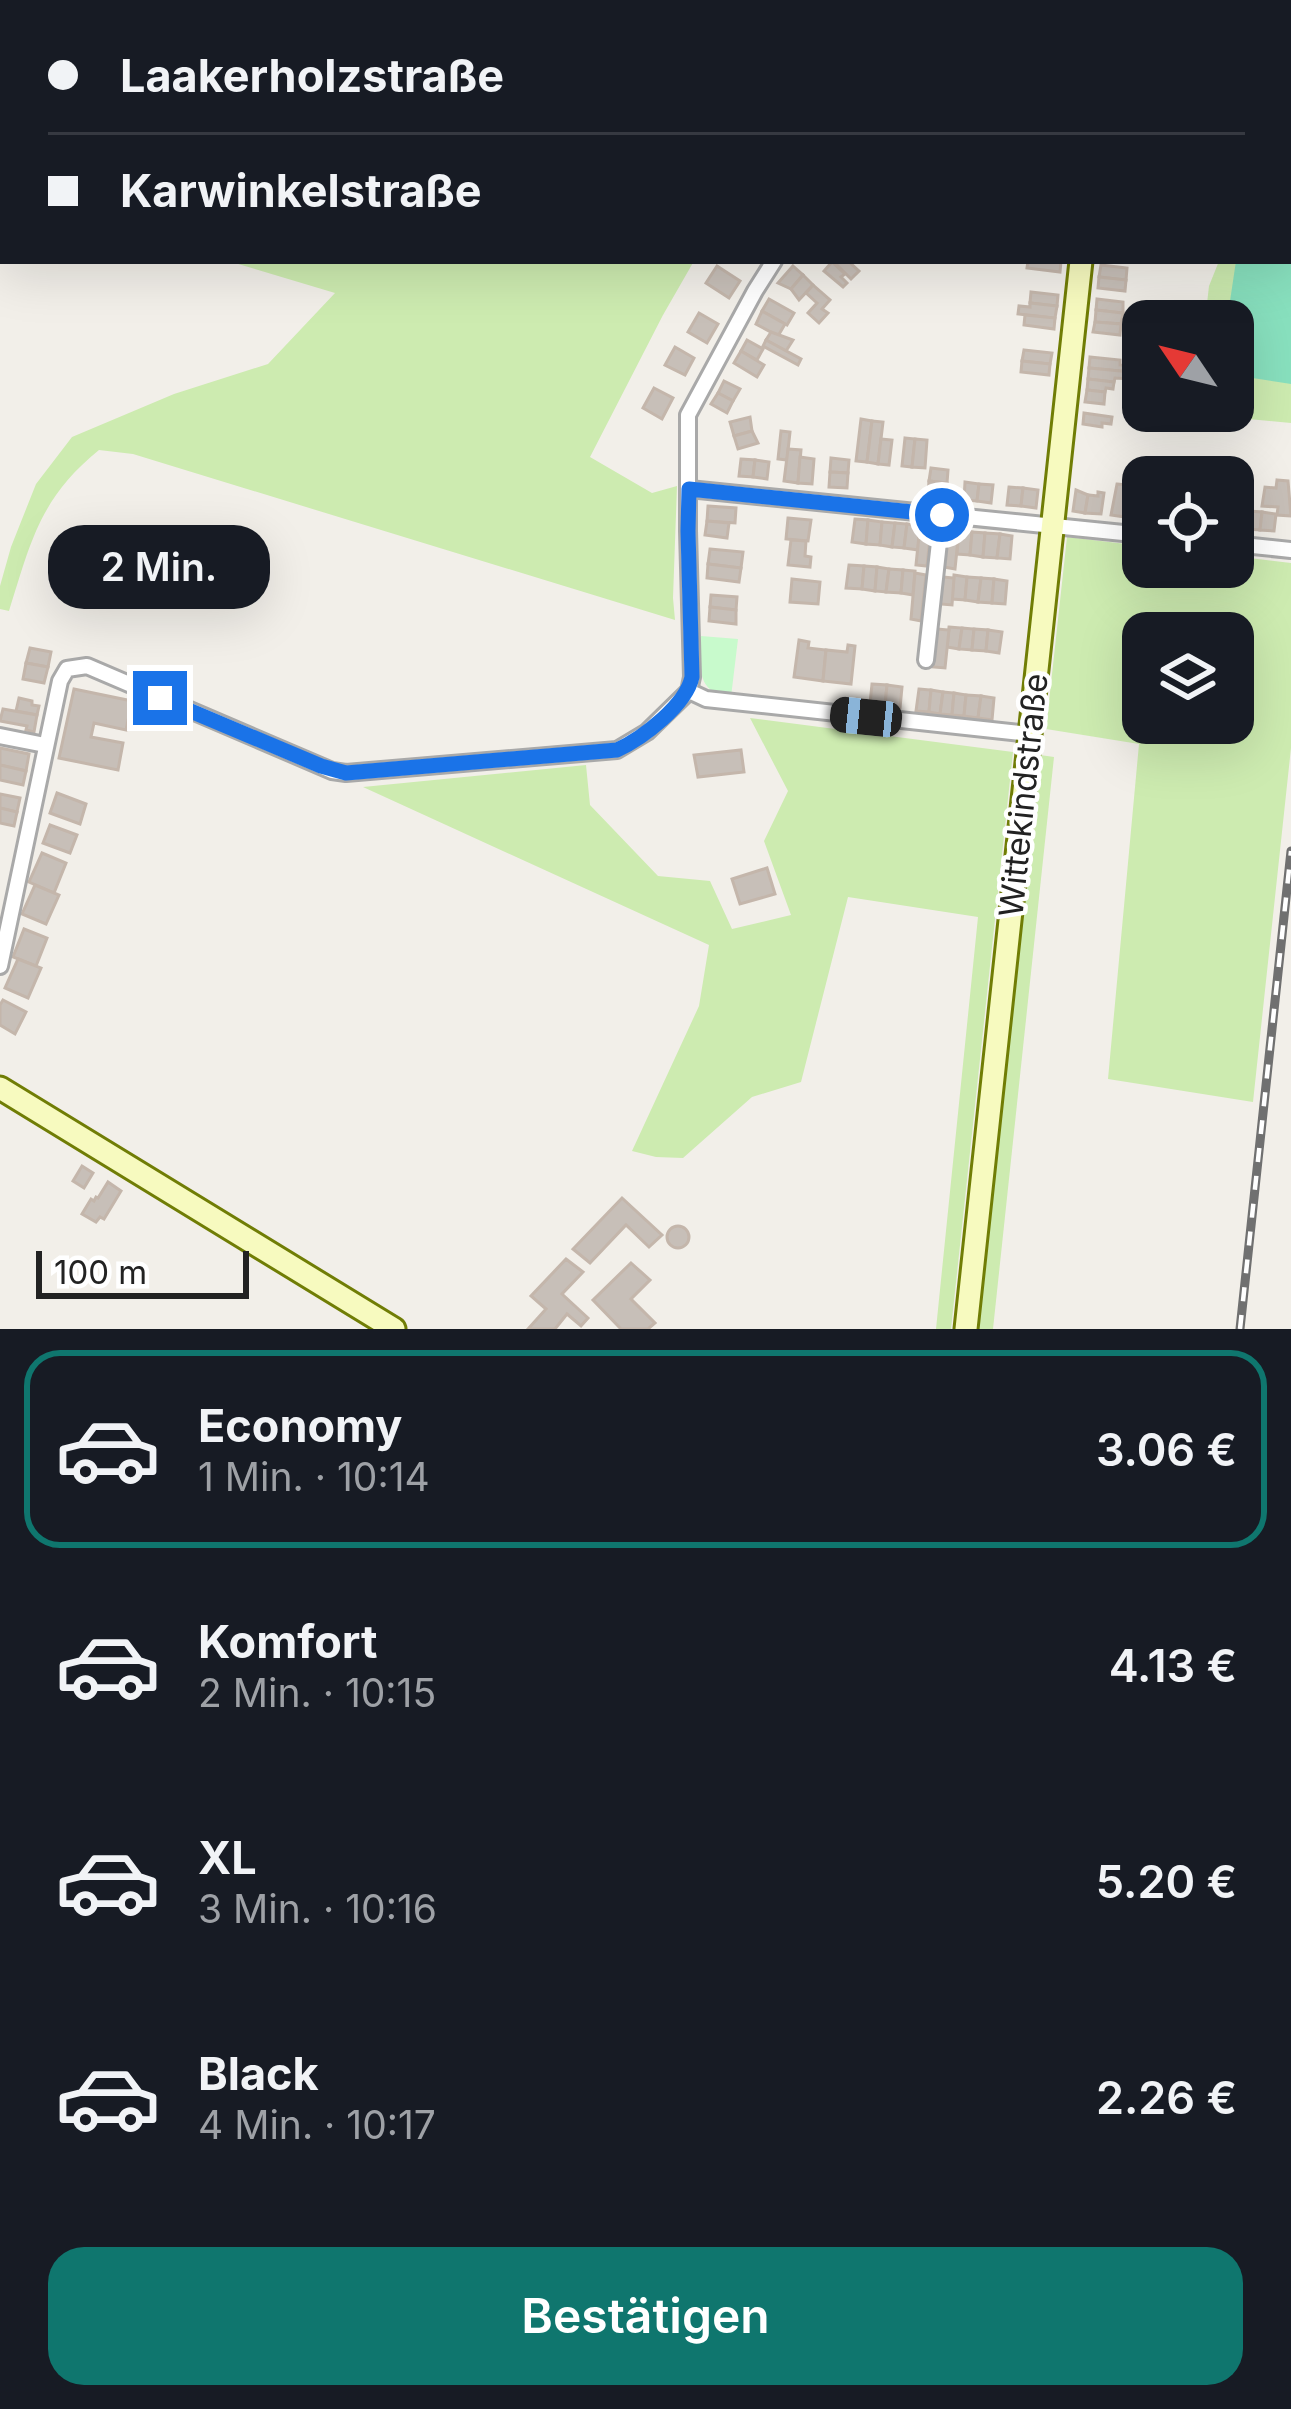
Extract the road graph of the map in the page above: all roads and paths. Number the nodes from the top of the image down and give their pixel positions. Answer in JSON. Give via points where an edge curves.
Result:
{"nodes":[{"id":1,"x":772,"y":264,"type":"edge"},
{"id":2,"x":1081,"y":264,"type":"edge"},
{"id":3,"x":689,"y":489,"type":"junction"},
{"id":4,"x":942,"y":515,"type":"junction"},
{"id":5,"x":1052,"y":525,"type":"junction"},
{"id":6,"x":1122,"y":533,"type":"edge"},
{"id":7,"x":1254,"y":546,"type":"edge"},
{"id":8,"x":1291,"y":550,"type":"edge"},
{"id":9,"x":926,"y":660,"type":"dead end"},
{"id":10,"x":689,"y":691,"type":"junction"},
{"id":11,"x":1030,"y":734,"type":"junction"},
{"id":12,"x":0,"y":736,"type":"edge"},
{"id":13,"x":45,"y":746,"type":"junction"},
{"id":14,"x":0,"y":966,"type":"edge"},
{"id":15,"x":0,"y":1088,"type":"edge"},
{"id":16,"x":394,"y":1329,"type":"edge"},
{"id":17,"x":966,"y":1329,"type":"edge"}],
"edges":[{"from":1,"to":3,"type":"street","via":[[688,416]]},
{"from":2,"to":5,"type":"main road","name":"Wittekindstraße"},
{"from":3,"to":4,"type":"street"},
{"from":3,"to":10,"type":"street"},
{"from":4,"to":5,"type":"street"},
{"from":4,"to":9,"type":"street"},
{"from":5,"to":6,"type":"street"},
{"from":5,"to":11,"type":"main road","name":"Wittekindstraße"},
{"from":7,"to":8,"type":"street"},
{"from":10,"to":11,"type":"street"},
{"from":10,"to":13,"type":"street","via":[[617,750],[346,773],[87,666],[67,669],[59,681]]},
{"from":11,"to":17,"type":"main road","name":"Wittekindstraße"},
{"from":12,"to":13,"type":"street"},
{"from":13,"to":14,"type":"street"},
{"from":15,"to":16,"type":"main road"}]}
